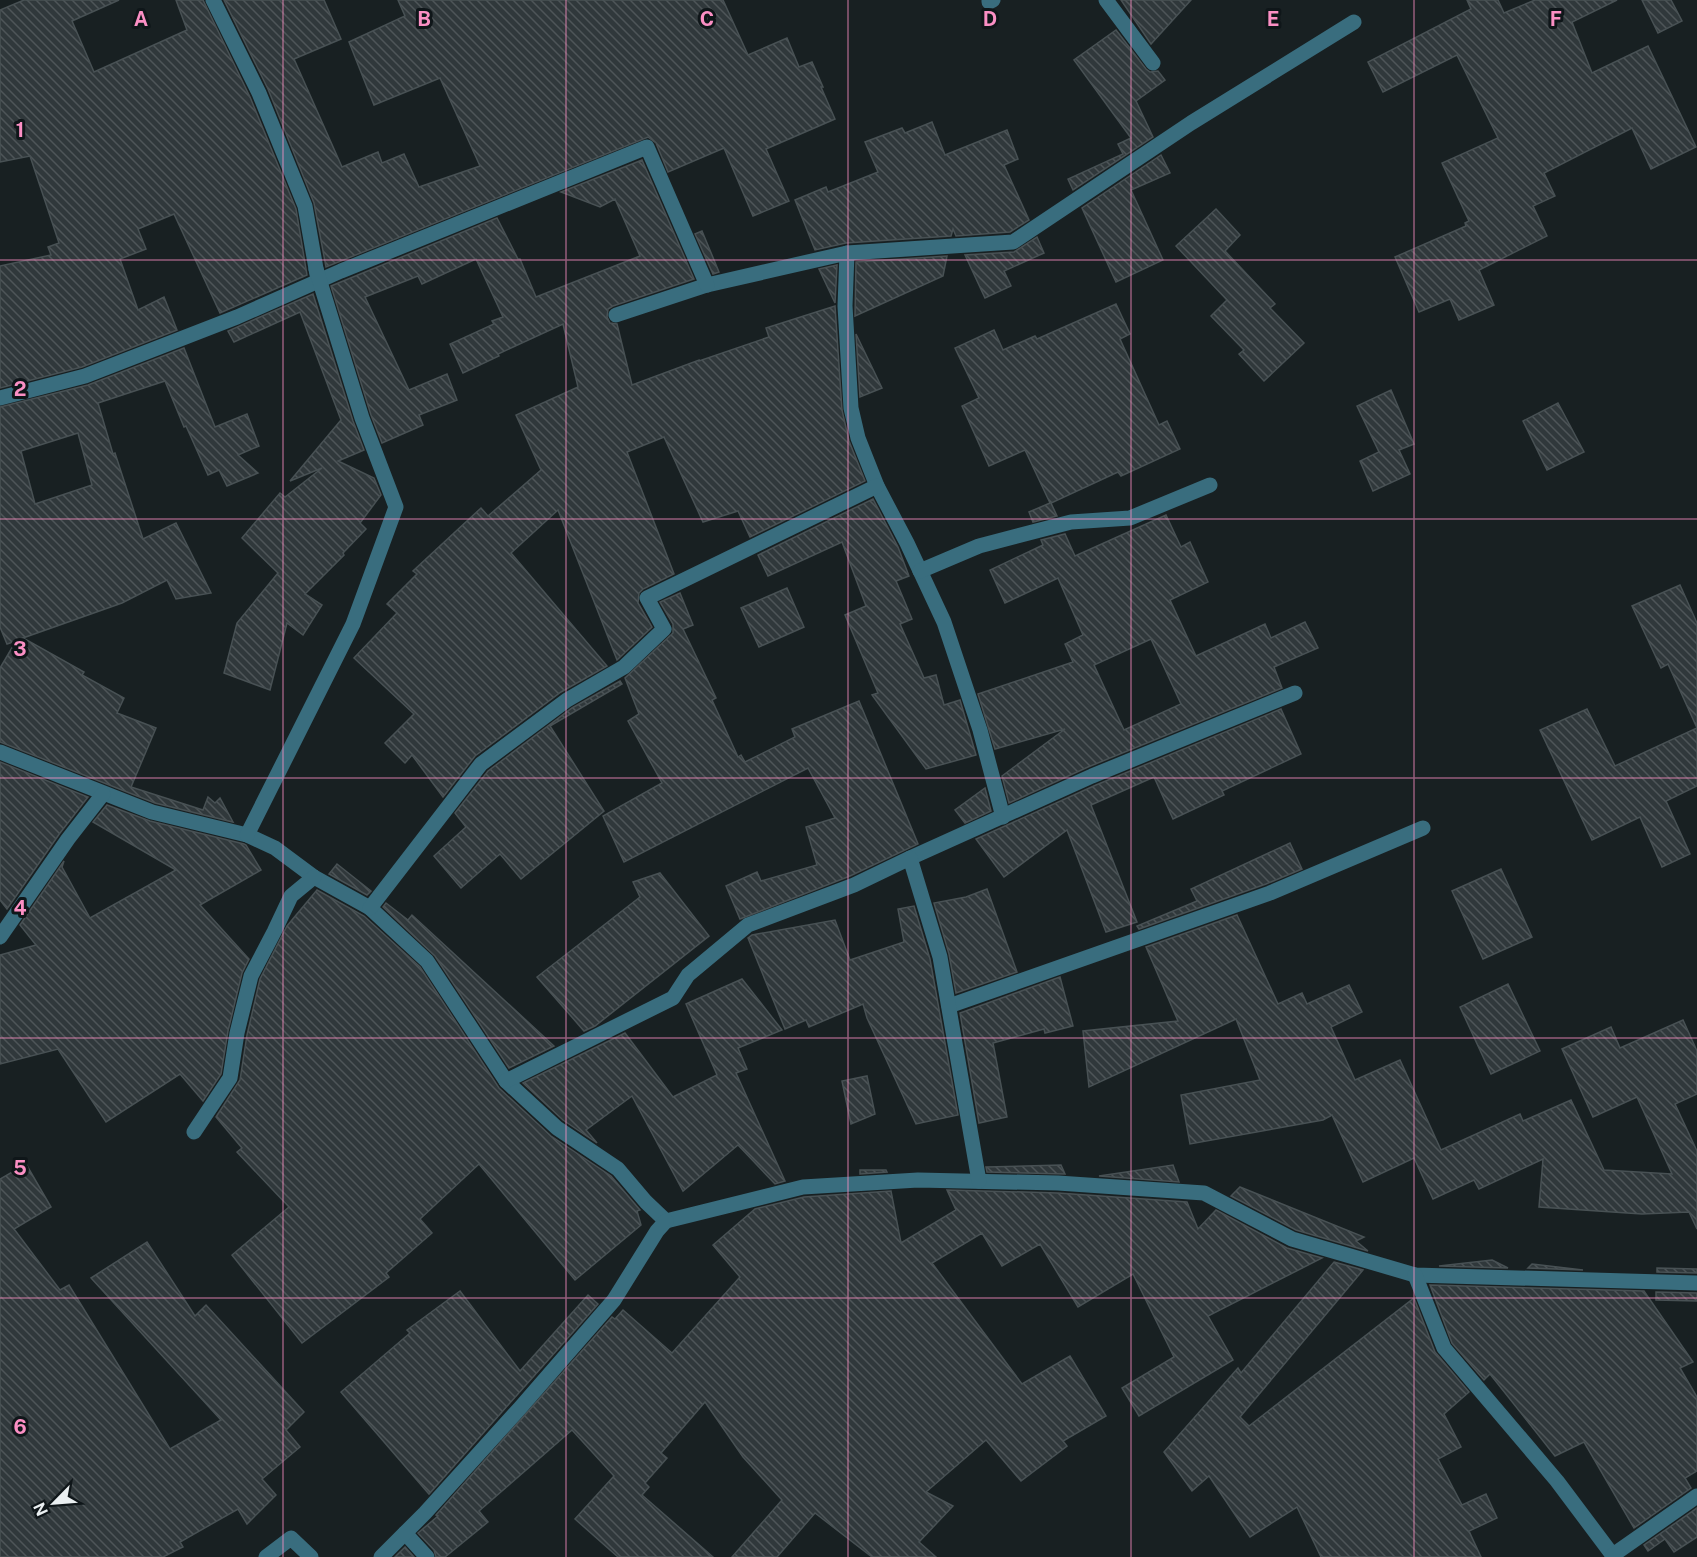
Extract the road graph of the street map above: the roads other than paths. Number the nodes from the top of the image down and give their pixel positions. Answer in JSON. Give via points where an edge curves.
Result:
{"nodes":[{"id":1,"x":213,"y":0,"type":"edge"},
{"id":2,"x":988,"y":0,"type":"edge"},
{"id":3,"x":993,"y":0,"type":"edge"},
{"id":4,"x":1106,"y":0,"type":"edge"},
{"id":5,"x":1354,"y":22,"type":"dead end"},
{"id":6,"x":1153,"y":63,"type":"dead end"},
{"id":7,"x":847,"y":253,"type":"junction"},
{"id":8,"x":317,"y":276,"type":"junction"},
{"id":9,"x":707,"y":285,"type":"junction"},
{"id":10,"x":616,"y":315,"type":"dead end"},
{"id":11,"x":0,"y":398,"type":"edge"},
{"id":12,"x":1210,"y":485,"type":"dead end"},
{"id":13,"x":877,"y":486,"type":"junction"},
{"id":14,"x":920,"y":572,"type":"junction"},
{"id":15,"x":1295,"y":693,"type":"dead end"},
{"id":16,"x":0,"y":753,"type":"edge"},
{"id":17,"x":103,"y":794,"type":"junction"},
{"id":18,"x":1003,"y":816,"type":"junction"},
{"id":19,"x":1423,"y":828,"type":"dead end"},
{"id":20,"x":247,"y":835,"type":"junction"},
{"id":21,"x":910,"y":858,"type":"junction"},
{"id":22,"x":314,"y":877,"type":"junction"},
{"id":23,"x":370,"y":908,"type":"junction"},
{"id":24,"x":0,"y":937,"type":"edge"},
{"id":25,"x":949,"y":1006,"type":"junction"},
{"id":26,"x":506,"y":1081,"type":"junction"},
{"id":27,"x":194,"y":1132,"type":"dead end"},
{"id":28,"x":979,"y":1181,"type":"junction"},
{"id":29,"x":666,"y":1221,"type":"junction"},
{"id":30,"x":1415,"y":1275,"type":"junction"},
{"id":31,"x":1697,"y":1283,"type":"edge"},
{"id":32,"x":1697,"y":1496,"type":"edge"},
{"id":33,"x":405,"y":1533,"type":"junction"},
{"id":34,"x":1614,"y":1556,"type":"edge"},
{"id":35,"x":266,"y":1557,"type":"edge"},
{"id":36,"x":311,"y":1557,"type":"edge"},
{"id":37,"x":381,"y":1557,"type":"edge"},
{"id":38,"x":427,"y":1557,"type":"edge"}],
"edges":[{"from":1,"to":8,"type":"street","via":[[259,93],[305,206]]},
{"from":2,"to":3,"type":"street"},
{"from":4,"to":6,"type":"street"},
{"from":5,"to":7,"type":"street","via":[[1191,123],[1013,242]]},
{"from":7,"to":9,"type":"street"},
{"from":7,"to":13,"type":"street","via":[[845,306],[851,408]]},
{"from":8,"to":9,"type":"street","via":[[341,271],[646,147]]},
{"from":8,"to":11,"type":"street","via":[[237,317],[85,376]]},
{"from":8,"to":20,"type":"street","via":[[362,418],[396,507],[353,624]]},
{"from":9,"to":10,"type":"street"},
{"from":12,"to":14,"type":"street","via":[[1130,518],[1071,522],[979,546]]},
{"from":13,"to":14,"type":"street"},
{"from":13,"to":23,"type":"street","via":[[647,598],[664,629],[624,667],[567,700],[481,764]]},
{"from":14,"to":18,"type":"street","via":[[944,622],[980,730]]},
{"from":15,"to":18,"type":"street"},
{"from":16,"to":17,"type":"street"},
{"from":17,"to":20,"type":"street","via":[[152,812]]},
{"from":17,"to":24,"type":"street"},
{"from":18,"to":21,"type":"street"},
{"from":19,"to":25,"type":"street","via":[[1270,893]]},
{"from":20,"to":22,"type":"street","via":[[275,848]]},
{"from":21,"to":25,"type":"street","via":[[940,957]]},
{"from":21,"to":26,"type":"street","via":[[854,885],[748,925],[688,975],[673,998]]},
{"from":22,"to":23,"type":"street"},
{"from":22,"to":27,"type":"street","via":[[291,896],[251,976],[230,1078]]},
{"from":23,"to":26,"type":"street","via":[[427,961]]},
{"from":25,"to":28,"type":"street"},
{"from":26,"to":29,"type":"street","via":[[557,1128],[618,1169]]},
{"from":28,"to":29,"type":"street","via":[[918,1180],[804,1187]]},
{"from":28,"to":30,"type":"street","via":[[1204,1193],[1292,1239]]},
{"from":29,"to":33,"type":"street","via":[[614,1300]]},
{"from":30,"to":31,"type":"street"},
{"from":30,"to":34,"type":"street","via":[[1444,1348],[1557,1480]]},
{"from":32,"to":34,"type":"street"},
{"from":33,"to":37,"type":"street"},
{"from":33,"to":38,"type":"street"},
{"from":35,"to":36,"type":"street","via":[[291,1538]]}]}
